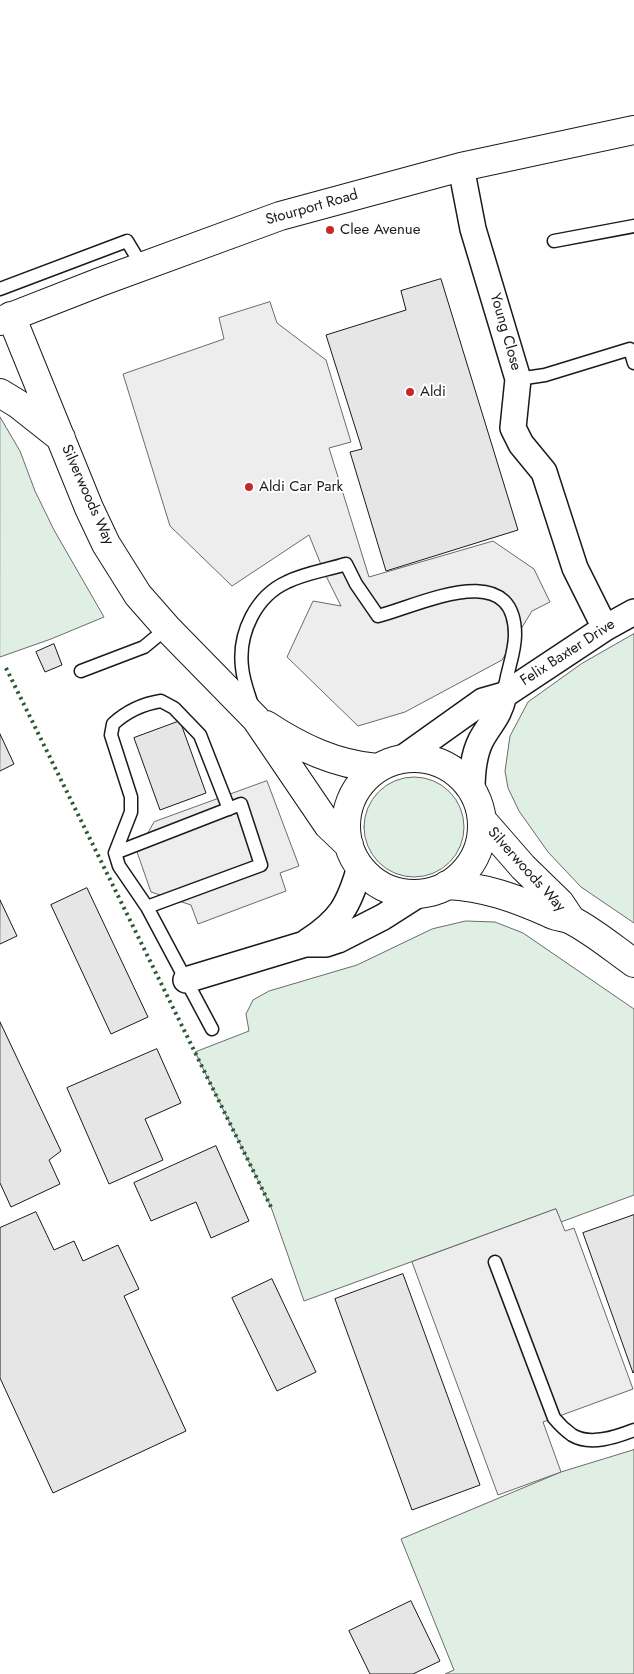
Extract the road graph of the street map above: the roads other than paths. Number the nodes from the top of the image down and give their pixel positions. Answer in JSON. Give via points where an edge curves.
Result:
{"nodes":[{"id":1,"x":634,"y":130,"type":"edge"},
{"id":2,"x":462,"y":166,"type":"junction"},
{"id":3,"x":634,"y":226,"type":"edge"},
{"id":4,"x":554,"y":241,"type":"dead end"},
{"id":5,"x":142,"y":266,"type":"junction"},
{"id":6,"x":0,"y":289,"type":"edge"},
{"id":7,"x":6,"y":319,"type":"edge"},
{"id":8,"x":634,"y":363,"type":"edge"},
{"id":9,"x":518,"y":379,"type":"junction"},
{"id":10,"x":0,"y":393,"type":"edge"},
{"id":11,"x":62,"y":439,"type":"junction"},
{"id":12,"x":634,"y":612,"type":"edge"},
{"id":13,"x":167,"y":628,"type":"junction"},
{"id":14,"x":605,"y":628,"type":"junction"},
{"id":15,"x":81,"y":671,"type":"dead end"},
{"id":16,"x":504,"y":695,"type":"junction"},
{"id":17,"x":256,"y":719,"type":"junction"},
{"id":18,"x":403,"y":758,"type":"junction"},
{"id":19,"x":377,"y":768,"type":"junction"},
{"id":20,"x":472,"y":790,"type":"junction"},
{"id":21,"x":229,"y":809,"type":"junction"},
{"id":22,"x":482,"y":820,"type":"junction"},
{"id":23,"x":115,"y":853,"type":"junction"},
{"id":24,"x":354,"y":856,"type":"junction"},
{"id":25,"x":447,"y":885,"type":"junction"},
{"id":26,"x":419,"y":894,"type":"junction"},
{"id":27,"x":148,"y":907,"type":"junction"},
{"id":28,"x":570,"y":920,"type":"junction"},
{"id":29,"x":305,"y":944,"type":"junction"},
{"id":30,"x":634,"y":963,"type":"edge"},
{"id":31,"x":186,"y":980,"type":"junction"},
{"id":32,"x":212,"y":1029,"type":"dead end"},
{"id":33,"x":496,"y":1262,"type":"dead end"},
{"id":34,"x":634,"y":1430,"type":"edge"}],
"edges":[{"from":1,"to":2,"type":"main road","name":"Stourport Road"},
{"from":2,"to":5,"type":"main road","name":"Stourport Road","via":[[280,216]]},
{"from":2,"to":9,"type":"street","name":"Young Close","via":[[473,229]]},
{"from":3,"to":4,"type":"lane"},
{"from":5,"to":6,"type":"lane","via":[[127,241]]},
{"from":5,"to":7,"type":"main road","name":"Stourport Road"},
{"from":7,"to":11,"type":"main road","name":"Silverwoods Way"},
{"from":8,"to":9,"type":"lane","via":[[630,349],[545,376]]},
{"from":9,"to":14,"type":"street","name":"Young Close","via":[[513,428],[521,444],[544,472],[575,568]]},
{"from":10,"to":11,"type":"main road"},
{"from":11,"to":13,"type":"main road","name":"Silverwoods Way","via":[[106,544],[138,595]]},
{"from":12,"to":14,"type":"street","name":"Felix Baxter Drive"},
{"from":13,"to":15,"type":"lane","via":[[144,648]]},
{"from":13,"to":17,"type":"main road","name":"Silverwoods Way"},
{"from":14,"to":16,"type":"street","name":"Felix Baxter Drive"},
{"from":16,"to":17,"type":"lane","via":[[515,635],[510,612],[503,599],[485,591],[464,591],[378,616],[346,564],[277,586],[251,616],[241,651],[242,669]]},
{"from":16,"to":18,"type":"street","name":"Felix Baxter Drive","via":[[483,701]]},
{"from":16,"to":20,"type":"street","via":[[500,713],[480,741],[472,766]]},
{"from":17,"to":19,"type":"main road","name":"Silverwoods Way","via":[[291,742],[325,757],[355,766]]},
{"from":17,"to":24,"type":"main road","name":"Silverwoods Way","via":[[328,825]]},
{"from":18,"to":19,"type":"main road"},
{"from":18,"to":20,"type":"main road","via":[[437,762],[457,773]]},
{"from":19,"to":24,"type":"main road","via":[[352,796],[346,820]]},
{"from":20,"to":22,"type":"main road"},
{"from":21,"to":23,"type":"lane"},
{"from":21,"to":23,"type":"lane","via":[[200,735],[174,708],[161,701],[147,704],[112,724],[111,735],[131,797],[131,812]]},
{"from":21,"to":27,"type":"lane","via":[[241,804],[261,865]]},
{"from":22,"to":25,"type":"main road","via":[[474,858],[458,878]]},
{"from":22,"to":28,"type":"main road","name":"Silverwoods Way","via":[[560,903]]},
{"from":23,"to":27,"type":"lane","via":[[119,866]]},
{"from":24,"to":26,"type":"main road","via":[[367,875],[386,888]]},
{"from":24,"to":29,"type":"street","via":[[350,899],[342,913],[324,931]]},
{"from":25,"to":26,"type":"main road"},
{"from":25,"to":28,"type":"main road","name":"Silverwoods Way","via":[[491,890]]},
{"from":26,"to":29,"type":"street","via":[[338,940],[326,944]]},
{"from":27,"to":31,"type":"lane"},
{"from":28,"to":30,"type":"main road","name":"Silverwoods Way"},
{"from":29,"to":31,"type":"street"},
{"from":31,"to":32,"type":"lane"},
{"from":33,"to":34,"type":"lane","via":[[554,1418],[573,1436],[596,1440]]}]}
